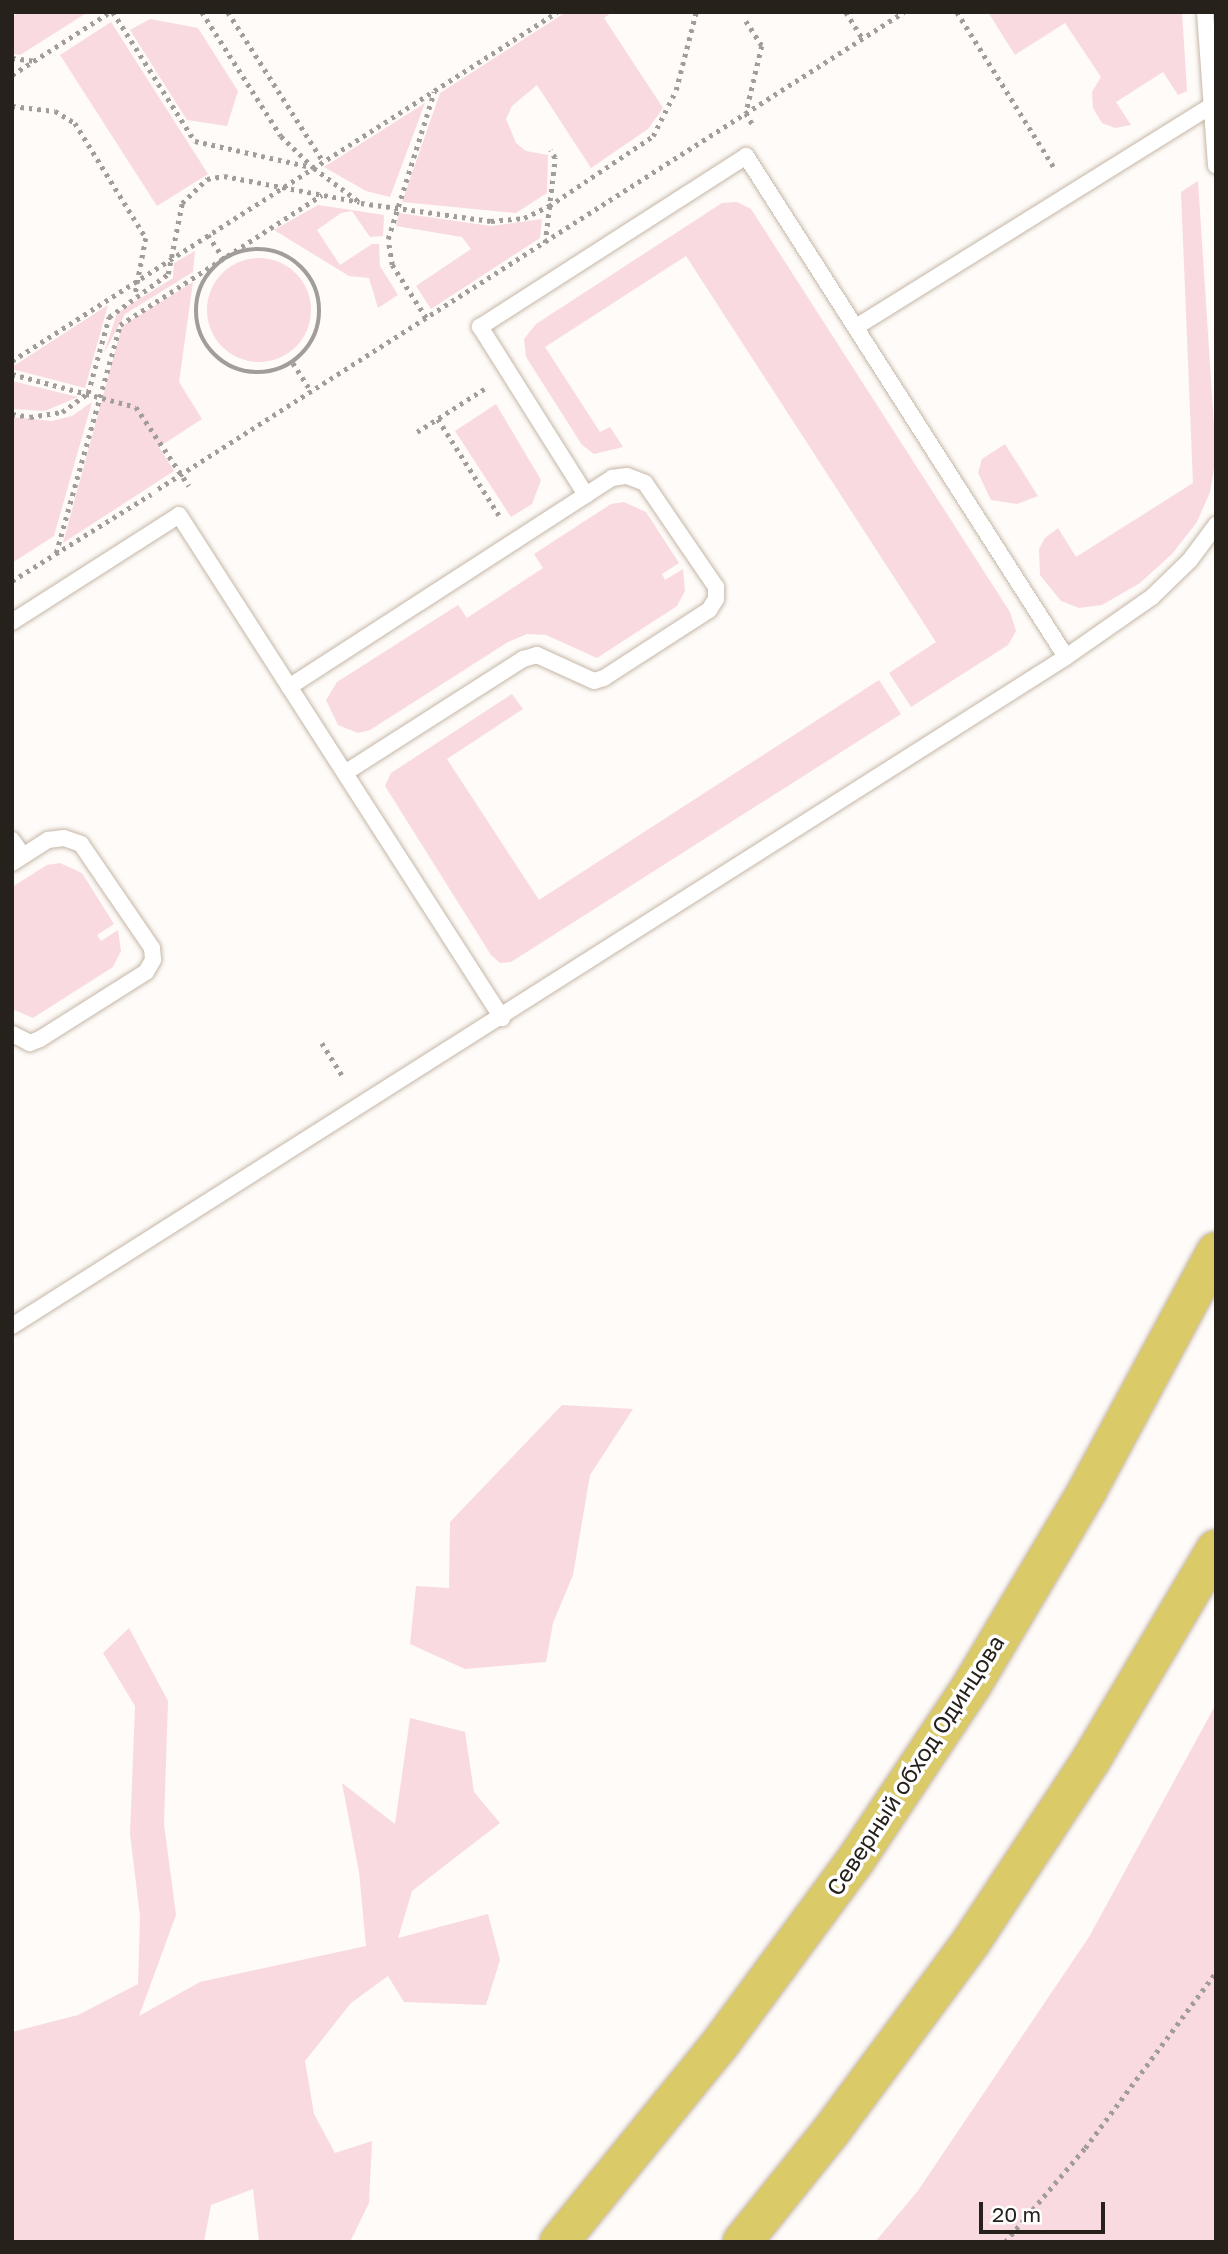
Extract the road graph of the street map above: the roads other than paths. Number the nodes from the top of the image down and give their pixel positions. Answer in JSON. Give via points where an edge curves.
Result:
{"nodes":[{"id":1,"x":1205,"y":12,"type":"edge"},
{"id":2,"x":1212,"y":105,"type":"junction"},
{"id":3,"x":1216,"y":166,"type":"edge"},
{"id":4,"x":856,"y":327,"type":"junction"},
{"id":5,"x":586,"y":495,"type":"junction"},
{"id":6,"x":1216,"y":524,"type":"edge"},
{"id":7,"x":12,"y":622,"type":"edge"},
{"id":8,"x":1066,"y":656,"type":"junction"},
{"id":9,"x":289,"y":687,"type":"junction"},
{"id":10,"x":345,"y":773,"type":"junction"},
{"id":11,"x":12,"y":840,"type":"edge"},
{"id":12,"x":18,"y":860,"type":"edge"},
{"id":13,"x":502,"y":1018,"type":"junction"},
{"id":14,"x":12,"y":1034,"type":"edge"},
{"id":15,"x":1216,"y":1251,"type":"edge"},
{"id":16,"x":12,"y":1326,"type":"edge"},
{"id":17,"x":1216,"y":1549,"type":"edge"},
{"id":18,"x":559,"y":2242,"type":"edge"},
{"id":19,"x":742,"y":2242,"type":"edge"}],
"edges":[{"from":1,"to":2,"type":"lane"},
{"from":2,"to":3,"type":"lane"},
{"from":2,"to":4,"type":"lane"},
{"from":4,"to":5,"type":"lane","via":[[746,156],[480,327]]},
{"from":4,"to":8,"type":"lane"},
{"from":5,"to":9,"type":"lane"},
{"from":5,"to":10,"type":"lane","via":[[612,478],[628,476],[645,483],[716,587],[709,610],[594,681],[537,655],[523,659]]},
{"from":6,"to":8,"type":"lane","via":[[1190,560],[1152,597]]},
{"from":7,"to":9,"type":"lane","via":[[179,514]]},
{"from":8,"to":13,"type":"lane"},
{"from":9,"to":10,"type":"lane"},
{"from":10,"to":13,"type":"lane"},
{"from":11,"to":12,"type":"lane"},
{"from":12,"to":14,"type":"lane","via":[[48,840],[64,838],[80,844],[152,948],[153,960],[146,972],[40,1039],[30,1043]]},
{"from":13,"to":16,"type":"lane"},
{"from":15,"to":18,"type":"highway","name":"Северный обход Одинцова","via":[[1087,1490],[972,1685],[855,1861],[720,2044]]},
{"from":17,"to":19,"type":"highway","via":[[1091,1760],[971,1941],[832,2130]]}]}
